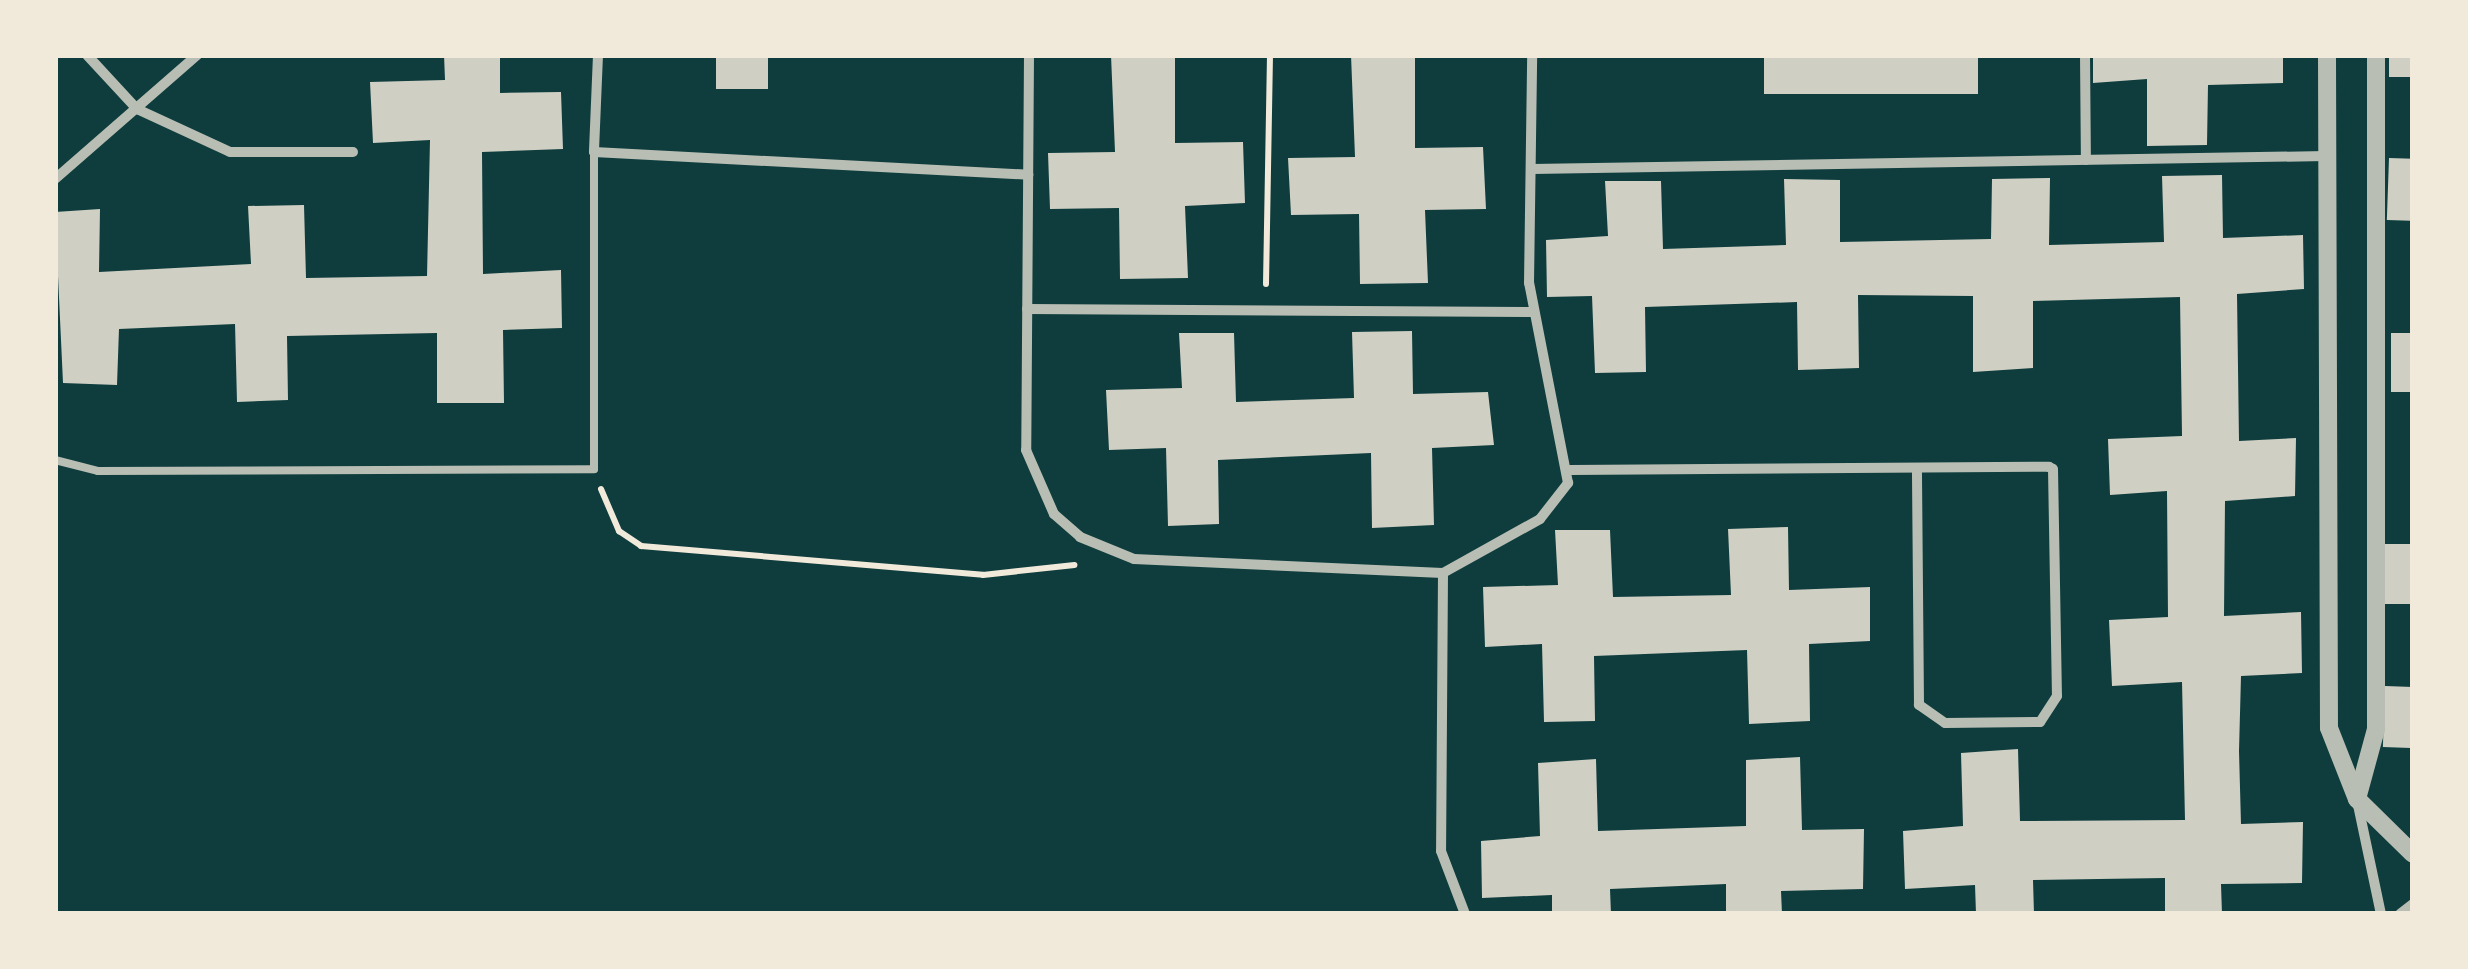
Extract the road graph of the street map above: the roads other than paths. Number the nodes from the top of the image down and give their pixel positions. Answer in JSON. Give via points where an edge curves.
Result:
{"nodes":[{"id":1,"x":86,"y":55,"type":"edge"},
{"id":2,"x":197,"y":55,"type":"edge"},
{"id":3,"x":598,"y":55,"type":"edge"},
{"id":4,"x":1030,"y":55,"type":"edge"},
{"id":5,"x":1532,"y":55,"type":"edge"},
{"id":6,"x":2085,"y":55,"type":"edge"},
{"id":7,"x":2327,"y":55,"type":"edge"},
{"id":8,"x":2376,"y":55,"type":"edge"},
{"id":9,"x":137,"y":110,"type":"junction"},
{"id":10,"x":354,"y":152,"type":"dead end"},
{"id":11,"x":594,"y":152,"type":"junction"},
{"id":12,"x":2326,"y":156,"type":"junction"},
{"id":13,"x":2086,"y":160,"type":"junction"},
{"id":14,"x":1532,"y":169,"type":"junction"},
{"id":15,"x":1028,"y":175,"type":"junction"},
{"id":16,"x":55,"y":179,"type":"edge"},
{"id":17,"x":1027,"y":310,"type":"junction"},
{"id":18,"x":1532,"y":312,"type":"junction"},
{"id":19,"x":55,"y":460,"type":"edge"},
{"id":20,"x":1917,"y":469,"type":"junction"},
{"id":21,"x":1570,"y":470,"type":"junction"},
{"id":22,"x":1443,"y":573,"type":"junction"},
{"id":23,"x":2357,"y":799,"type":"junction"},
{"id":24,"x":2413,"y":854,"type":"edge"},
{"id":25,"x":2413,"y":904,"type":"edge"},
{"id":26,"x":1465,"y":914,"type":"edge"},
{"id":27,"x":2380,"y":914,"type":"edge"},
{"id":28,"x":2400,"y":914,"type":"edge"}],
"edges":[{"from":1,"to":9,"type":"street"},
{"from":2,"to":9,"type":"street"},
{"from":3,"to":11,"type":"street"},
{"from":4,"to":15,"type":"street"},
{"from":5,"to":14,"type":"street"},
{"from":6,"to":13,"type":"street"},
{"from":7,"to":12,"type":"street"},
{"from":8,"to":23,"type":"street","via":[[2376,728]]},
{"from":9,"to":10,"type":"street","via":[[246,155]]},
{"from":9,"to":16,"type":"street"},
{"from":11,"to":15,"type":"street"},
{"from":11,"to":19,"type":"lane","via":[[594,469],[98,470]]},
{"from":12,"to":13,"type":"street"},
{"from":12,"to":23,"type":"street","via":[[2329,728]]},
{"from":13,"to":14,"type":"street"},
{"from":14,"to":18,"type":"street"},
{"from":15,"to":17,"type":"street"},
{"from":17,"to":18,"type":"street"},
{"from":17,"to":22,"type":"street","via":[[1026,450],[1035,484],[1054,514],[1110,554]]},
{"from":18,"to":21,"type":"street"},
{"from":20,"to":20,"type":"street","via":[[2054,470],[2057,696],[2040,722],[1945,723],[1919,706]]},
{"from":20,"to":21,"type":"street"},
{"from":21,"to":22,"type":"street","via":[[1552,510]]},
{"from":22,"to":26,"type":"street","via":[[1441,851]]},
{"from":23,"to":24,"type":"street"},
{"from":23,"to":27,"type":"street"},
{"from":25,"to":28,"type":"street"}]}
